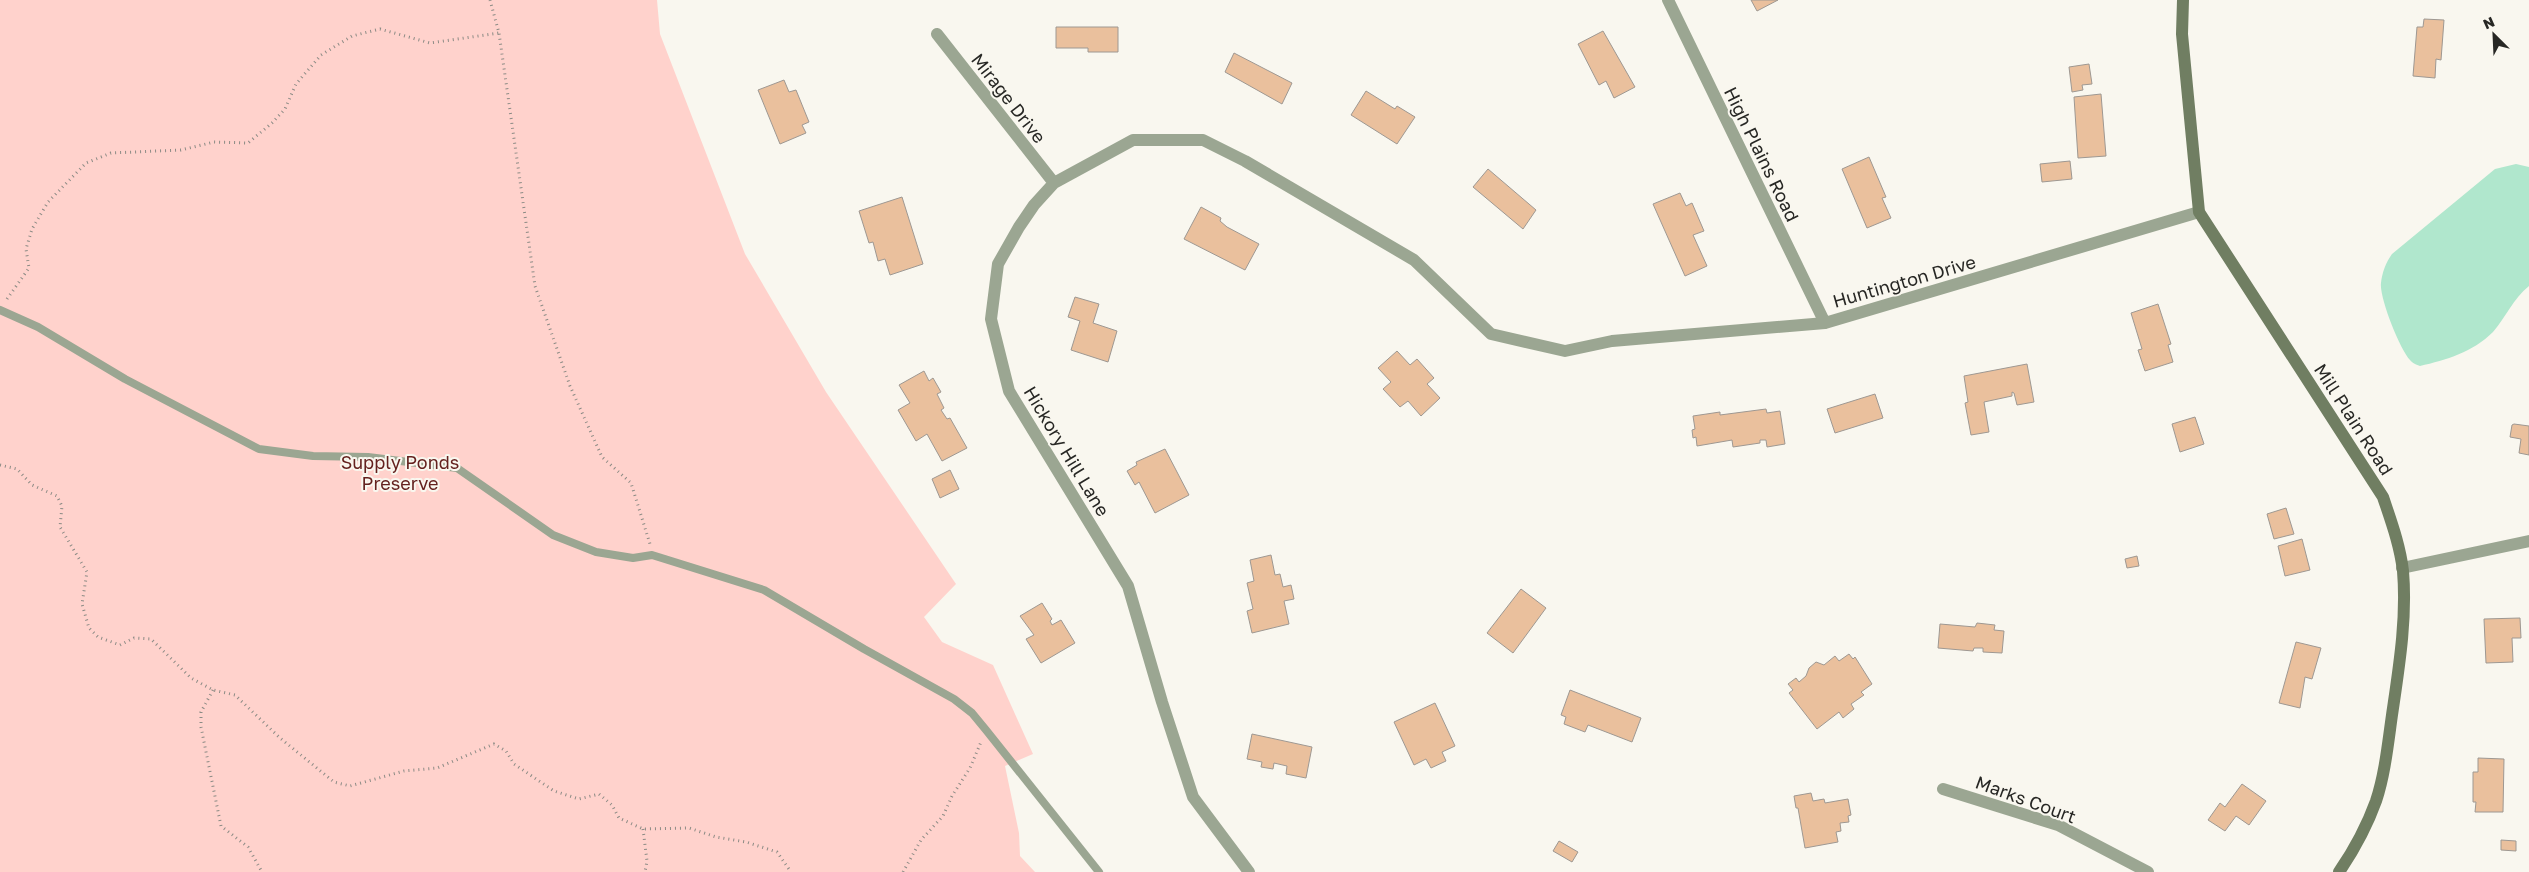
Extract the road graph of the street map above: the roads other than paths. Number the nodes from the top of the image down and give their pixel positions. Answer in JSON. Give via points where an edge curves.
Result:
{"nodes":[{"id":1,"x":1668,"y":0,"type":"edge"},
{"id":2,"x":2183,"y":0,"type":"edge"},
{"id":3,"x":937,"y":34,"type":"dead end"},
{"id":4,"x":1054,"y":183,"type":"junction"},
{"id":5,"x":2199,"y":212,"type":"junction"},
{"id":6,"x":0,"y":310,"type":"edge"},
{"id":7,"x":1825,"y":323,"type":"junction"},
{"id":8,"x":1612,"y":340,"type":"joint"},
{"id":9,"x":2529,"y":541,"type":"edge"},
{"id":10,"x":2402,"y":568,"type":"junction"},
{"id":11,"x":1943,"y":789,"type":"dead end"},
{"id":12,"x":1098,"y":872,"type":"edge"},
{"id":13,"x":1249,"y":872,"type":"edge"},
{"id":14,"x":2148,"y":872,"type":"edge"},
{"id":15,"x":2339,"y":872,"type":"edge"}],
"edges":[{"from":1,"to":7,"type":"street","name":"High Plains Road"},
{"from":2,"to":5,"type":"street","name":"Mill Plain Road","via":[[2182,34]]},
{"from":3,"to":4,"type":"street","name":"Mirage Drive"},
{"from":4,"to":8,"type":"street","name":"Hickory Hill Lane","via":[[1133,140],[1203,140],[1245,161],[1414,260],[1491,334],[1565,351]]},
{"from":4,"to":13,"type":"street","name":"Hickory Hill Lane","via":[[1024,219],[998,264],[991,319],[1009,391],[1128,586],[1193,798]]},
{"from":5,"to":7,"type":"street","name":"Huntington Drive"},
{"from":5,"to":10,"type":"street","name":"Mill Plain Road","via":[[2383,497],[2395,532]]},
{"from":6,"to":12,"type":"lane","via":[[38,327],[258,449],[457,468],[553,535],[596,552],[632,558],[652,555],[764,590],[954,699],[972,714]]},
{"from":7,"to":8,"type":"street","name":"Huntington Drive"},
{"from":9,"to":10,"type":"street"},
{"from":10,"to":15,"type":"street","name":"Mill Plain Road","via":[[2401,647],[2387,751],[2376,800]]},
{"from":11,"to":14,"type":"street","name":"Marks Court","via":[[2058,826]]}]}
